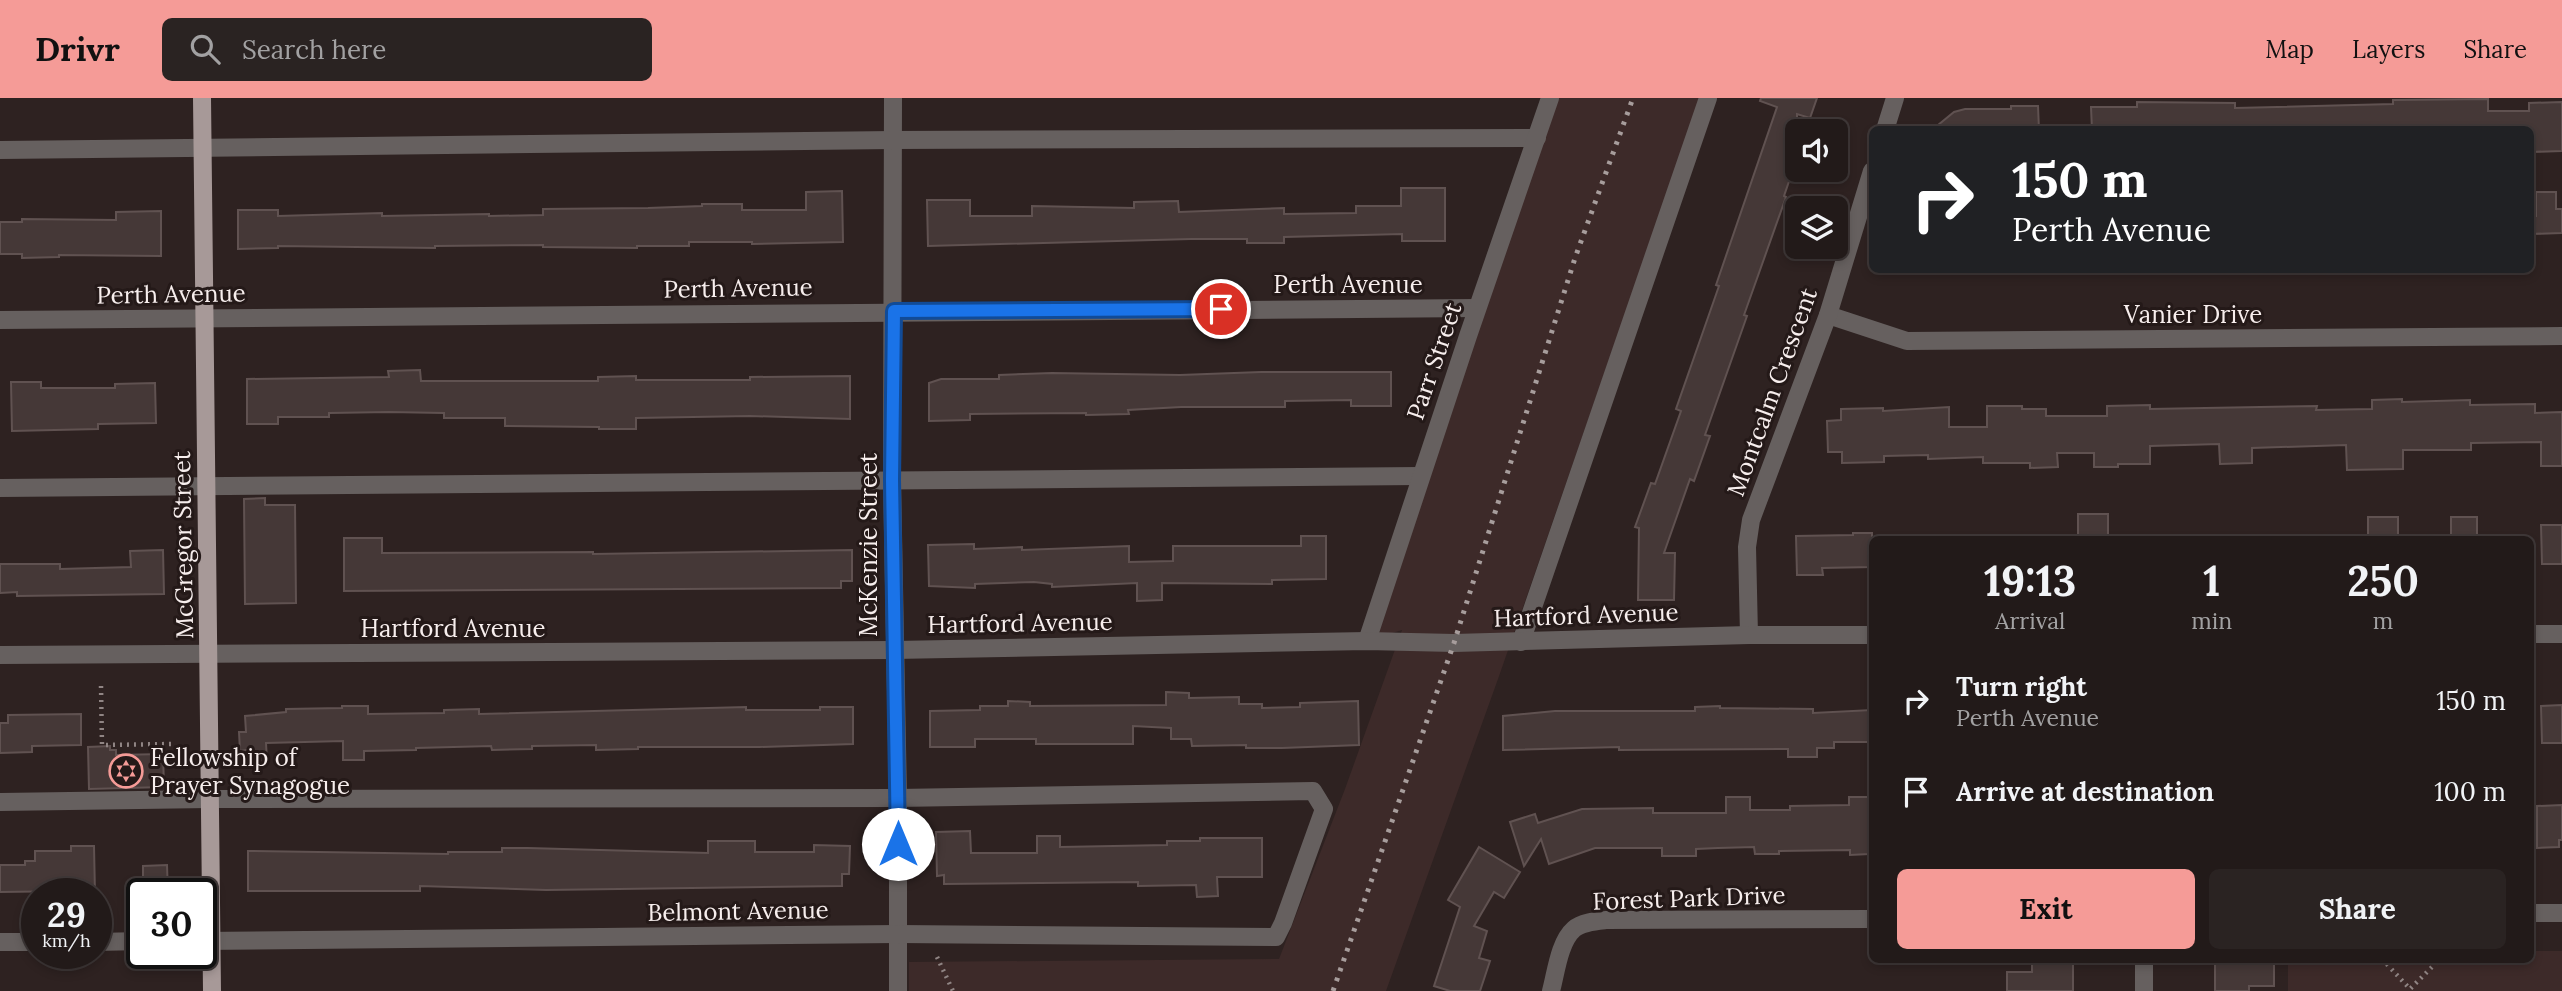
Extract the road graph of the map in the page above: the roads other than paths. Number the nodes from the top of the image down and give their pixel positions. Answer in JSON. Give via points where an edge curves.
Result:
{"nodes":[{"id":1,"x":202,"y":98,"type":"edge"},
{"id":2,"x":893,"y":98,"type":"edge"},
{"id":3,"x":1550,"y":98,"type":"edge"},
{"id":4,"x":1708,"y":98,"type":"edge"},
{"id":5,"x":1895,"y":98,"type":"edge"},
{"id":6,"x":1886,"y":126,"type":"edge"},
{"id":7,"x":1537,"y":138,"type":"junction"},
{"id":8,"x":892,"y":140,"type":"junction"},
{"id":9,"x":203,"y":148,"type":"junction"},
{"id":10,"x":0,"y":150,"type":"edge"},
{"id":11,"x":1869,"y":181,"type":"edge"},
{"id":12,"x":1477,"y":308,"type":"junction"},
{"id":13,"x":894,"y":311,"type":"junction"},
{"id":14,"x":1828,"y":315,"type":"junction"},
{"id":15,"x":205,"y":318,"type":"junction"},
{"id":16,"x":0,"y":320,"type":"edge"},
{"id":17,"x":2562,"y":336,"type":"edge"},
{"id":18,"x":1420,"y":477,"type":"junction"},
{"id":19,"x":892,"y":480,"type":"junction"},
{"id":20,"x":206,"y":486,"type":"junction"},
{"id":21,"x":0,"y":488,"type":"edge"},
{"id":22,"x":2534,"y":634,"type":"edge"},
{"id":23,"x":2562,"y":634,"type":"edge"},
{"id":24,"x":1749,"y":635,"type":"junction"},
{"id":25,"x":1869,"y":635,"type":"edge"},
{"id":26,"x":1367,"y":641,"type":"junction"},
{"id":27,"x":1521,"y":642,"type":"junction"},
{"id":28,"x":894,"y":650,"type":"junction"},
{"id":29,"x":209,"y":653,"type":"junction"},
{"id":30,"x":0,"y":655,"type":"edge"},
{"id":31,"x":898,"y":798,"type":"junction"},
{"id":32,"x":209,"y":799,"type":"junction"},
{"id":33,"x":0,"y":802,"type":"edge"},
{"id":34,"x":207,"y":878,"type":"edge"},
{"id":35,"x":2534,"y":913,"type":"edge"},
{"id":36,"x":2562,"y":913,"type":"edge"},
{"id":37,"x":1869,"y":919,"type":"edge"},
{"id":38,"x":898,"y":934,"type":"junction"},
{"id":39,"x":217,"y":941,"type":"edge"},
{"id":40,"x":21,"y":942,"type":"edge"},
{"id":41,"x":0,"y":943,"type":"edge"},
{"id":42,"x":2144,"y":963,"type":"edge"},
{"id":43,"x":209,"y":969,"type":"edge"},
{"id":44,"x":212,"y":991,"type":"edge"},
{"id":45,"x":898,"y":991,"type":"edge"},
{"id":46,"x":1551,"y":991,"type":"edge"},
{"id":47,"x":2144,"y":991,"type":"edge"}],
"edges":[{"from":1,"to":9,"type":"main road","name":"McGregor Street"},
{"from":2,"to":8,"type":"street","name":"McKenzie Street"},
{"from":3,"to":7,"type":"street","name":"Parr Street"},
{"from":4,"to":27,"type":"street"},
{"from":5,"to":6,"type":"street"},
{"from":7,"to":8,"type":"street"},
{"from":7,"to":12,"type":"street","name":"Parr Street"},
{"from":8,"to":9,"type":"street"},
{"from":8,"to":13,"type":"street","name":"McKenzie Street"},
{"from":9,"to":10,"type":"street"},
{"from":9,"to":15,"type":"main road","name":"McGregor Street"},
{"from":11,"to":14,"type":"street","name":"Montcalm Crescent"},
{"from":12,"to":13,"type":"street","name":"Perth Avenue"},
{"from":12,"to":18,"type":"street","name":"Parr Street"},
{"from":13,"to":15,"type":"street","name":"Perth Avenue"},
{"from":13,"to":19,"type":"street","name":"McKenzie Street"},
{"from":14,"to":17,"type":"street","name":"Vanier Drive","via":[[1907,341]]},
{"from":14,"to":24,"type":"street","name":"Montcalm Crescent","via":[[1751,520],[1747,547]]},
{"from":15,"to":16,"type":"street","name":"Perth Avenue"},
{"from":15,"to":20,"type":"main road","name":"McGregor Street"},
{"from":18,"to":19,"type":"street"},
{"from":18,"to":26,"type":"street","name":"Parr Street"},
{"from":19,"to":20,"type":"street"},
{"from":19,"to":28,"type":"street","name":"McKenzie Street"},
{"from":20,"to":21,"type":"street"},
{"from":20,"to":29,"type":"main road","name":"McGregor Street"},
{"from":22,"to":23,"type":"street"},
{"from":24,"to":25,"type":"street","name":"Hartford Avenue"},
{"from":24,"to":27,"type":"street","name":"Hartford Avenue"},
{"from":26,"to":27,"type":"street","name":"Hartford Avenue"},
{"from":26,"to":28,"type":"street","name":"Hartford Avenue"},
{"from":28,"to":29,"type":"street","name":"Hartford Avenue"},
{"from":28,"to":31,"type":"street","name":"McKenzie Street"},
{"from":29,"to":30,"type":"street","name":"Hartford Avenue"},
{"from":29,"to":32,"type":"main road","name":"McGregor Street"},
{"from":31,"to":32,"type":"street"},
{"from":31,"to":38,"type":"street","name":"McKenzie Street"},
{"from":31,"to":38,"type":"street","name":"Belmont Avenue","via":[[1313,791],[1324,809],[1276,937]]},
{"from":32,"to":33,"type":"street"},
{"from":32,"to":34,"type":"main road","name":"McGregor Street"},
{"from":35,"to":36,"type":"street"},
{"from":37,"to":46,"type":"street","name":"Forest Park Drive","via":[[1590,922],[1574,929],[1565,943]]},
{"from":38,"to":39,"type":"street","name":"Belmont Avenue"},
{"from":38,"to":45,"type":"street","name":"McKenzie Street"},
{"from":40,"to":41,"type":"street"},
{"from":42,"to":47,"type":"street"},
{"from":43,"to":44,"type":"main road","name":"McGregor Street"}]}
